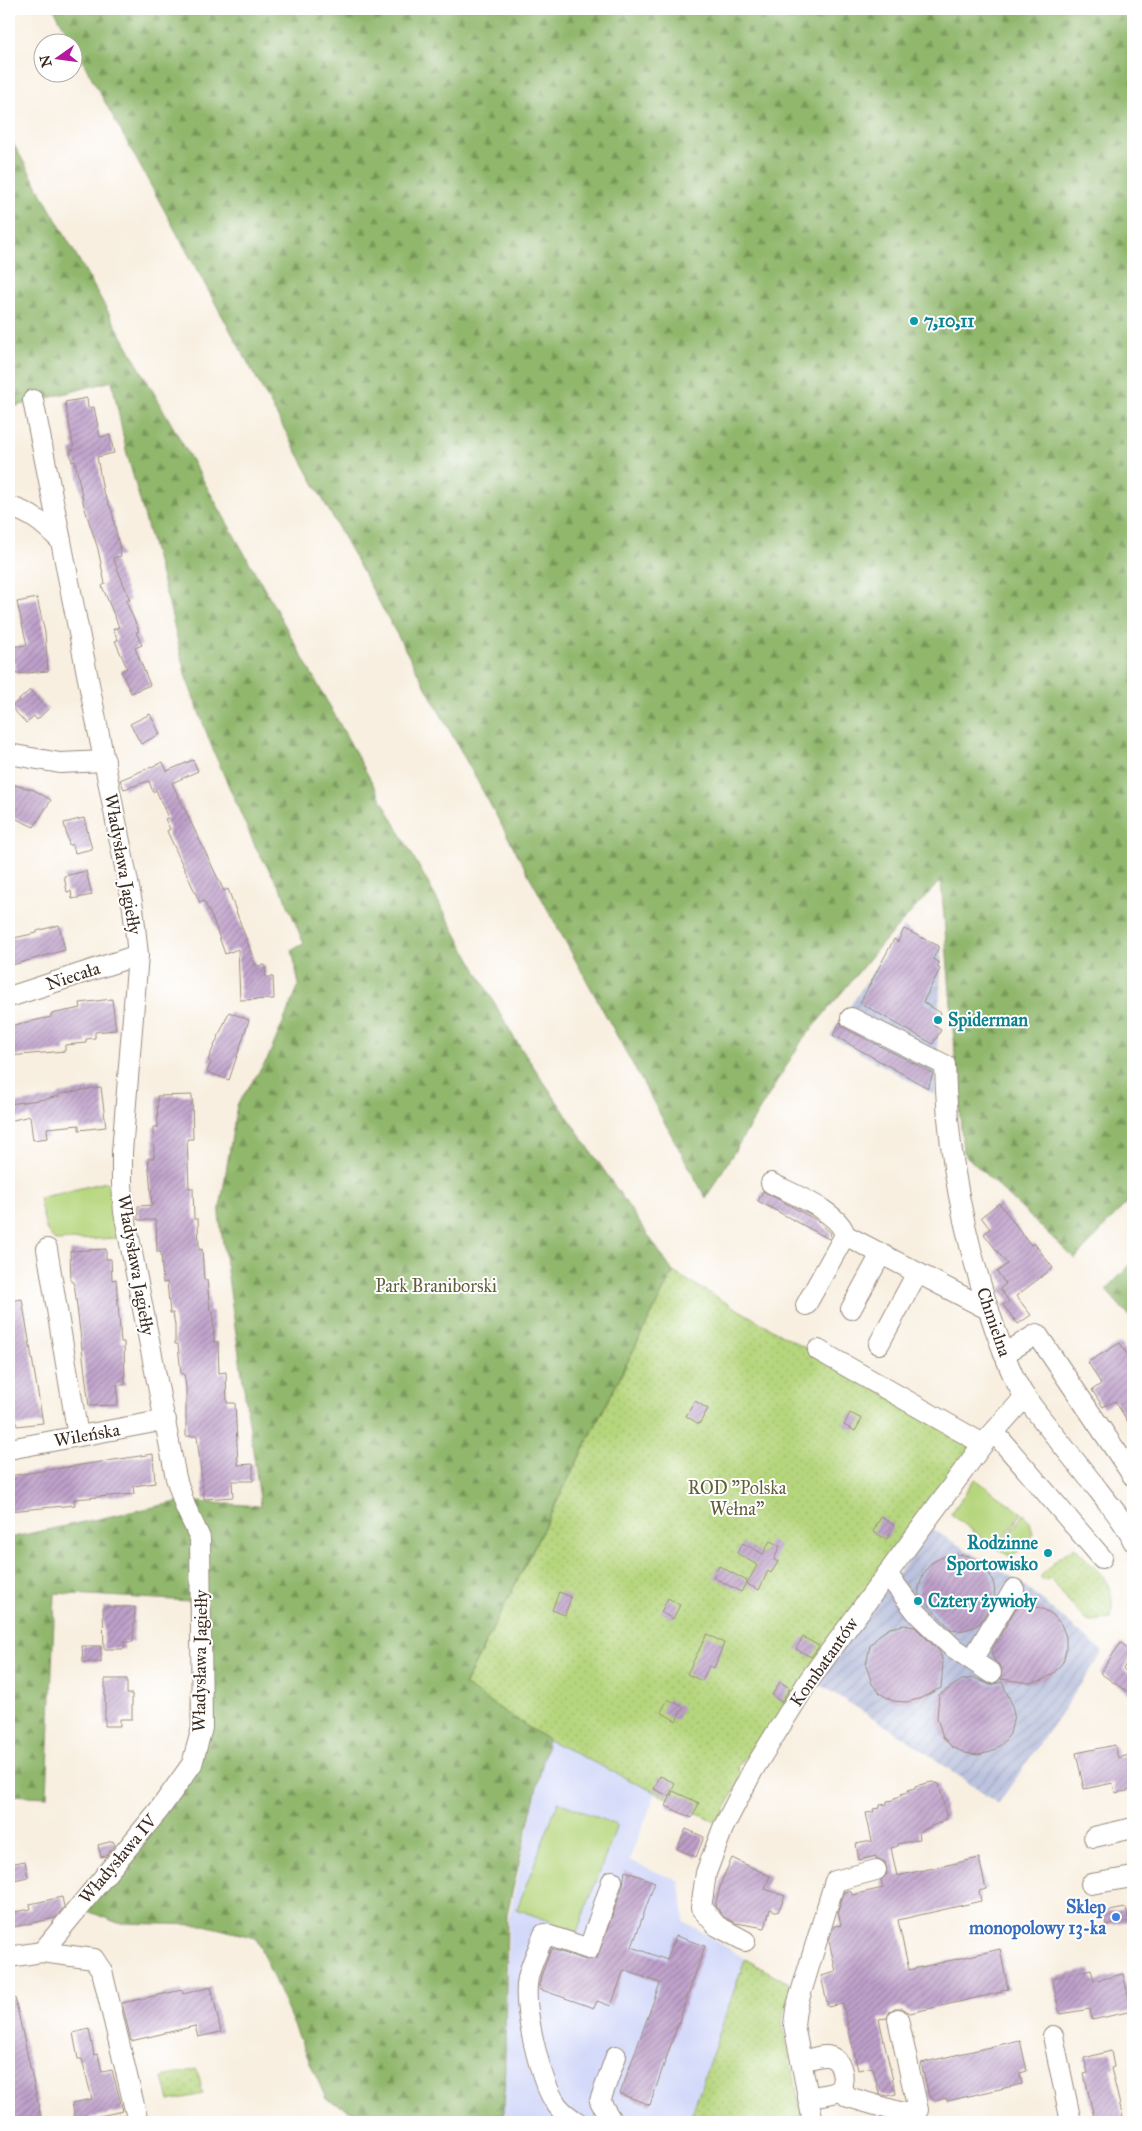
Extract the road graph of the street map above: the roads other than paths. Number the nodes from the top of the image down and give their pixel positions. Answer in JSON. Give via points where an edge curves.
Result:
{"nodes":[{"id":1,"x":33,"y":400,"type":"dead end"},
{"id":2,"x":9,"y":507,"type":"edge"},
{"id":3,"x":61,"y":541,"type":"junction"},
{"id":4,"x":9,"y":754,"type":"edge"},
{"id":5,"x":105,"y":761,"type":"junction"},
{"id":6,"x":138,"y":955,"type":"junction"},
{"id":7,"x":9,"y":997,"type":"edge"},
{"id":8,"x":851,"y":1018,"type":"dead end"},
{"id":9,"x":772,"y":1183,"type":"dead end"},
{"id":10,"x":845,"y":1236,"type":"junction"},
{"id":11,"x":47,"y":1249,"type":"dead end"},
{"id":12,"x":880,"y":1254,"type":"junction"},
{"id":13,"x":917,"y":1273,"type":"junction"},
{"id":14,"x":806,"y":1305,"type":"dead end"},
{"id":15,"x":851,"y":1309,"type":"dead end"},
{"id":16,"x":989,"y":1310,"type":"junction"},
{"id":17,"x":879,"y":1344,"type":"dead end"},
{"id":18,"x":818,"y":1350,"type":"dead end"},
{"id":19,"x":1004,"y":1354,"type":"junction"},
{"id":20,"x":1025,"y":1397,"type":"junction"},
{"id":21,"x":166,"y":1420,"type":"junction"},
{"id":22,"x":78,"y":1436,"type":"junction"},
{"id":23,"x":988,"y":1438,"type":"junction"},
{"id":24,"x":9,"y":1449,"type":"edge"},
{"id":25,"x":1133,"y":1476,"type":"edge"},
{"id":26,"x":1133,"y":1541,"type":"edge"},
{"id":27,"x":1102,"y":1558,"type":"dead end"},
{"id":28,"x":887,"y":1574,"type":"junction"},
{"id":29,"x":1014,"y":1589,"type":"dead end"},
{"id":30,"x":972,"y":1660,"type":"junction"},
{"id":31,"x":991,"y":1673,"type":"dead end"},
{"id":32,"x":192,"y":1764,"type":"joint"},
{"id":33,"x":1133,"y":1828,"type":"edge"},
{"id":34,"x":1094,"y":1837,"type":"dead end"},
{"id":35,"x":876,"y":1870,"type":"dead end"},
{"id":36,"x":1133,"y":1877,"type":"edge"},
{"id":37,"x":612,"y":1881,"type":"dead end"},
{"id":38,"x":1091,"y":1884,"type":"dead end"},
{"id":39,"x":745,"y":1941,"type":"dead end"},
{"id":40,"x":42,"y":1952,"type":"junction"},
{"id":41,"x":9,"y":1956,"type":"edge"},
{"id":42,"x":898,"y":2019,"type":"dead end"},
{"id":43,"x":1053,"y":2036,"type":"dead end"},
{"id":44,"x":616,"y":2056,"type":"dead end"},
{"id":45,"x":802,"y":2061,"type":"junction"},
{"id":46,"x":840,"y":2089,"type":"junction"},
{"id":47,"x":808,"y":2098,"type":"junction"},
{"id":48,"x":138,"y":2122,"type":"edge"},
{"id":49,"x":577,"y":2122,"type":"edge"},
{"id":50,"x":612,"y":2122,"type":"edge"},
{"id":51,"x":813,"y":2122,"type":"edge"},
{"id":52,"x":1071,"y":2122,"type":"edge"}],
"edges":[{"from":1,"to":3,"type":"street","name":"Władysława Jagiełły"},
{"from":2,"to":3,"type":"street","via":[[24,511]]},
{"from":3,"to":5,"type":"street","name":"Władysława Jagiełły"},
{"from":4,"to":5,"type":"street","via":[[60,763]]},
{"from":5,"to":6,"type":"street","name":"Władysława Jagiełły","via":[[133,908]]},
{"from":6,"to":7,"type":"street","name":"Niecała"},
{"from":6,"to":21,"type":"street","name":"Władysława Jagiełły","via":[[122,1184],[124,1212]]},
{"from":8,"to":16,"type":"street","name":"Chmielna","via":[[945,1065],[946,1099],[957,1175],[971,1250]]},
{"from":9,"to":10,"type":"street","via":[[829,1214],[843,1226]]},
{"from":10,"to":12,"type":"street"},
{"from":10,"to":14,"type":"street"},
{"from":11,"to":22,"type":"street"},
{"from":12,"to":13,"type":"street"},
{"from":12,"to":15,"type":"street"},
{"from":13,"to":16,"type":"street"},
{"from":13,"to":17,"type":"street"},
{"from":16,"to":19,"type":"street","name":"Chmielna"},
{"from":18,"to":23,"type":"street"},
{"from":19,"to":20,"type":"street","name":"Chmielna"},
{"from":19,"to":25,"type":"street","via":[[1036,1334]]},
{"from":20,"to":23,"type":"street","name":"Kombatantów"},
{"from":20,"to":26,"type":"street","name":"Chmielna","via":[[1108,1503]]},
{"from":21,"to":22,"type":"street","name":"Wileńska"},
{"from":21,"to":32,"type":"street","name":"Władysława Jagiełły","via":[[176,1478],[200,1538],[202,1728]]},
{"from":22,"to":24,"type":"street","name":"Wileńska"},
{"from":23,"to":27,"type":"street"},
{"from":23,"to":28,"type":"street","name":"Kombatantów"},
{"from":28,"to":30,"type":"street","via":[[917,1613],[951,1646]]},
{"from":28,"to":39,"type":"street","name":"Kombatantów","via":[[809,1680],[753,1770],[723,1828],[706,1873],[702,1908],[717,1926]]},
{"from":29,"to":30,"type":"street"},
{"from":30,"to":31,"type":"street"},
{"from":32,"to":40,"type":"street","name":"Władysława IV","via":[[159,1810]]},
{"from":33,"to":34,"type":"street"},
{"from":35,"to":45,"type":"street","via":[[835,1881],[794,2019]]},
{"from":36,"to":38,"type":"street"},
{"from":37,"to":49,"type":"street","via":[[588,1949],[544,1934],[528,1979],[532,2035],[542,2072],[557,2105]]},
{"from":40,"to":41,"type":"street"},
{"from":40,"to":48,"type":"street","via":[[94,1959],[102,1971]]},
{"from":42,"to":46,"type":"street","via":[[918,2110],[903,2113],[848,2097]]},
{"from":43,"to":52,"type":"street"},
{"from":44,"to":50,"type":"street","via":[[600,2101]]},
{"from":45,"to":46,"type":"street","via":[[826,2056],[834,2058],[844,2075]]},
{"from":45,"to":47,"type":"street"},
{"from":46,"to":47,"type":"street"},
{"from":47,"to":51,"type":"street"}]}
